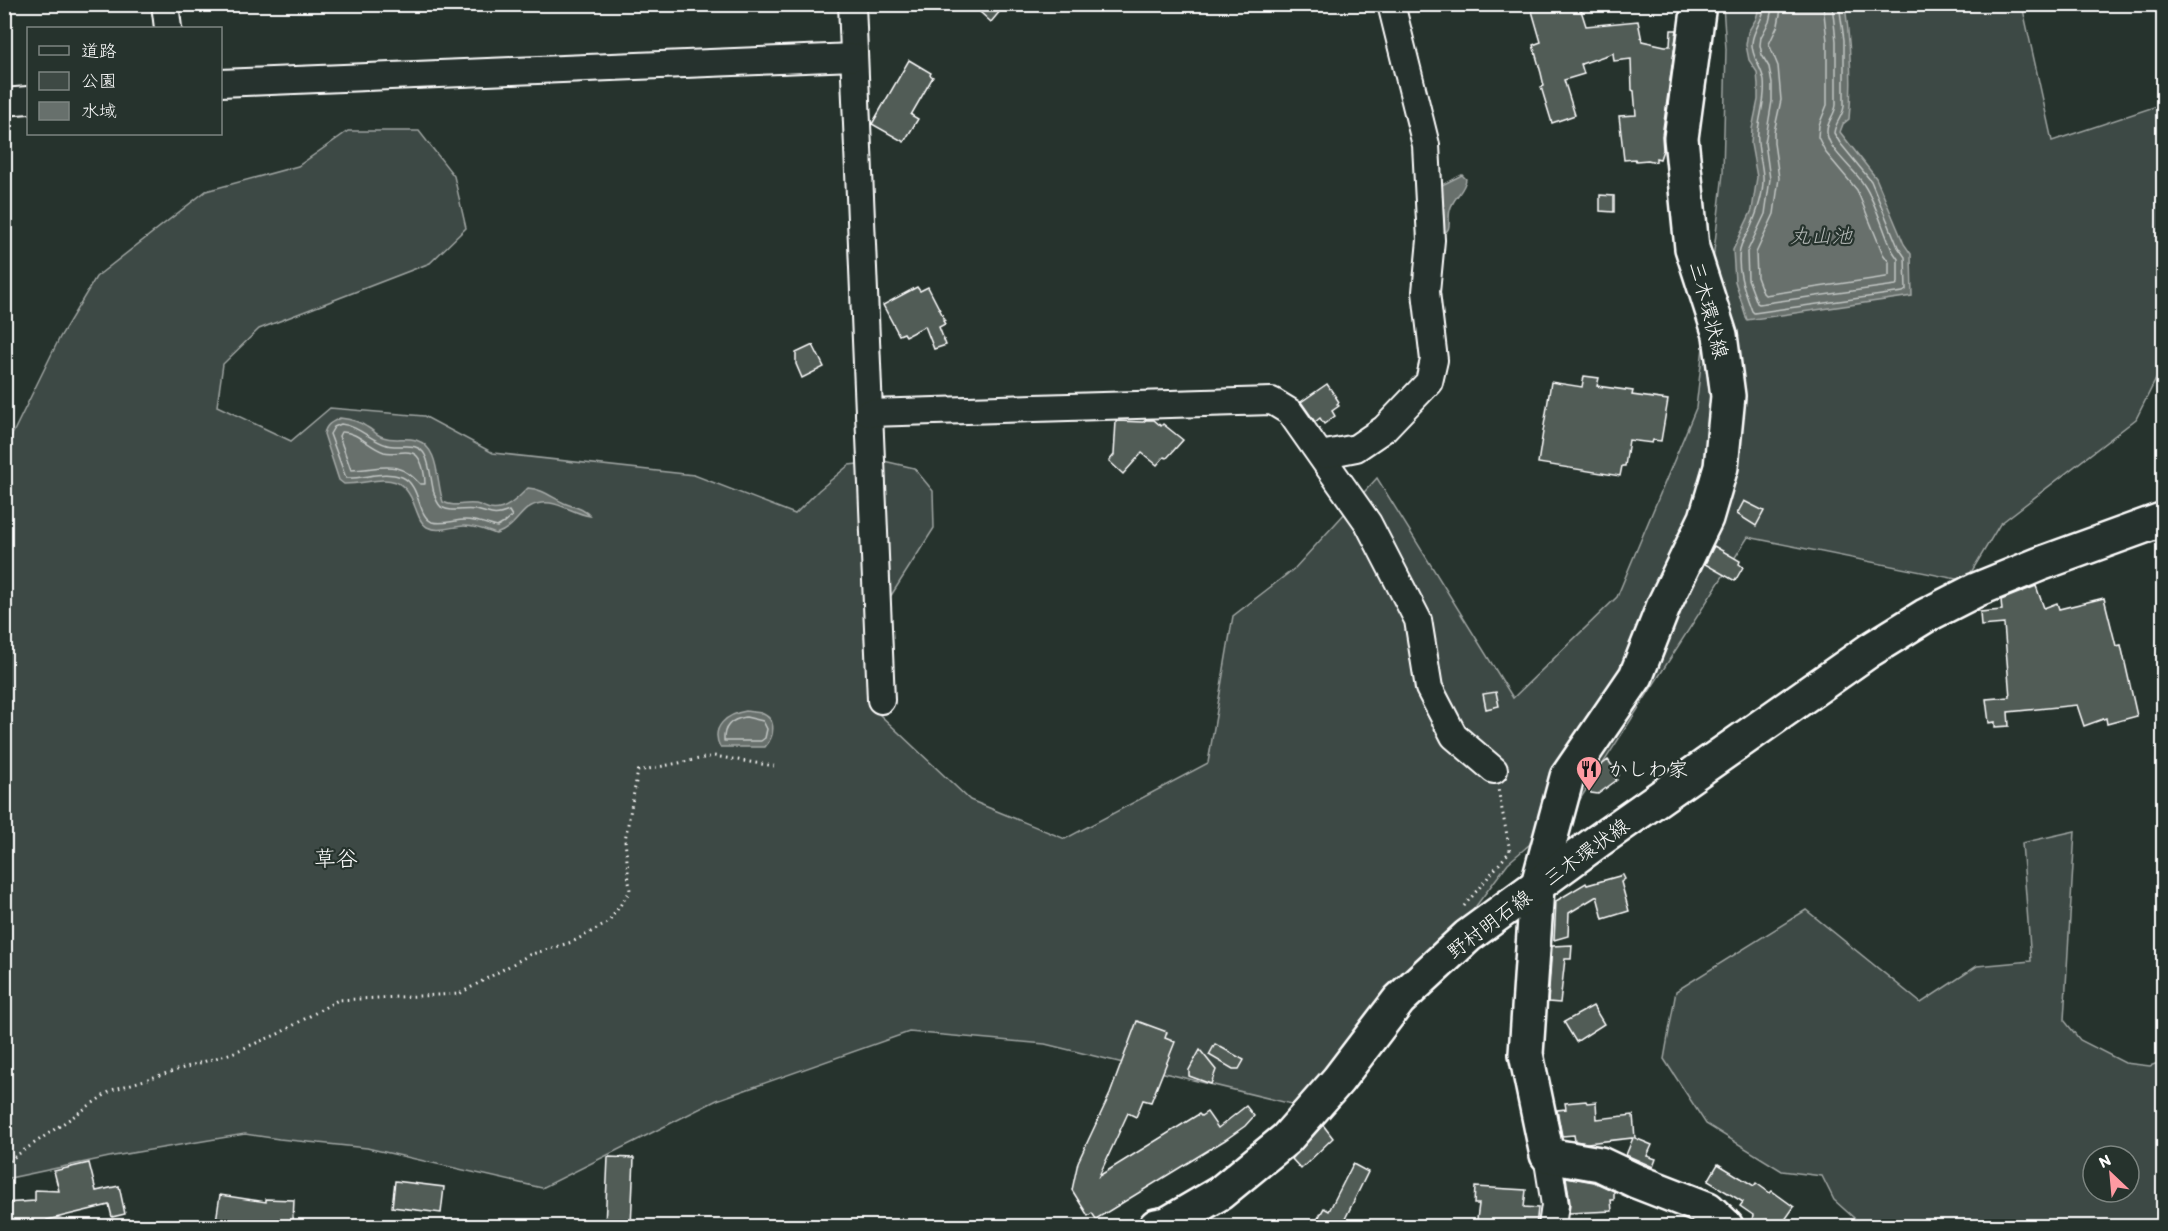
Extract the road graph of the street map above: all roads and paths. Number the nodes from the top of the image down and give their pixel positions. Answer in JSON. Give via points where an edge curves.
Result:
{"nodes":[{"id":1,"x":165,"y":4,"type":"edge"},
{"id":2,"x":852,"y":4,"type":"edge"},
{"id":3,"x":1391,"y":4,"type":"edge"},
{"id":4,"x":1700,"y":4,"type":"edge"},
{"id":5,"x":168,"y":27,"type":"edge"},
{"id":6,"x":854,"y":57,"type":"junction"},
{"id":7,"x":222,"y":83,"type":"edge"},
{"id":8,"x":27,"y":100,"type":"edge"},
{"id":9,"x":4,"y":102,"type":"edge"},
{"id":10,"x":869,"y":412,"type":"junction"},
{"id":11,"x":1321,"y":455,"type":"junction"},
{"id":12,"x":2163,"y":519,"type":"edge"},
{"id":13,"x":881,"y":700,"type":"dead end"},
{"id":14,"x":774,"y":766,"type":"dead end"},
{"id":15,"x":1494,"y":770,"type":"joint"},
{"id":16,"x":1537,"y":888,"type":"junction"},
{"id":17,"x":1460,"y":912,"type":"dead end"},
{"id":18,"x":1546,"y":1155,"type":"junction"},
{"id":19,"x":4,"y":1164,"type":"edge"},
{"id":20,"x":1156,"y":1227,"type":"edge"},
{"id":21,"x":1552,"y":1227,"type":"edge"},
{"id":22,"x":1726,"y":1227,"type":"edge"}],
"edges":[{"from":1,"to":5,"type":"street"},
{"from":2,"to":6,"type":"street"},
{"from":3,"to":11,"type":"street","via":[[1426,145],[1431,240],[1426,292],[1434,360],[1429,382],[1384,429],[1356,448]]},
{"from":4,"to":16,"type":"main road","name":"三木環状線","via":[[1681,138],[1692,248],[1720,335],[1728,396],[1721,467],[1706,518],[1664,605],[1636,676],[1568,777]]},
{"from":6,"to":7,"type":"street"},
{"from":6,"to":10,"type":"street"},
{"from":8,"to":9,"type":"street"},
{"from":10,"to":11,"type":"street","via":[[1272,401],[1290,412]]},
{"from":10,"to":13,"type":"street"},
{"from":11,"to":15,"type":"street","via":[[1368,523],[1418,620],[1429,688],[1454,736]]},
{"from":12,"to":16,"type":"main road","name":"三木環状線","via":[[1976,590],[1925,616],[1870,650]]},
{"from":14,"to":19,"type":"path","via":[[714,756],[638,771],[625,840],[630,891],[608,924],[572,942],[529,955],[459,994],[338,1000],[278,1034],[232,1053],[112,1090]]},
{"from":15,"to":17,"type":"path","via":[[1510,851]]},
{"from":16,"to":18,"type":"main road","name":"野村明石線","via":[[1526,1054]]},
{"from":16,"to":20,"type":"main road","name":"野村明石線","via":[[1468,936],[1399,1000],[1338,1080],[1286,1139],[1220,1193]]},
{"from":18,"to":21,"type":"street","via":[[1555,1205]]},
{"from":18,"to":22,"type":"main road","via":[[1600,1164],[1708,1209]]}]}
